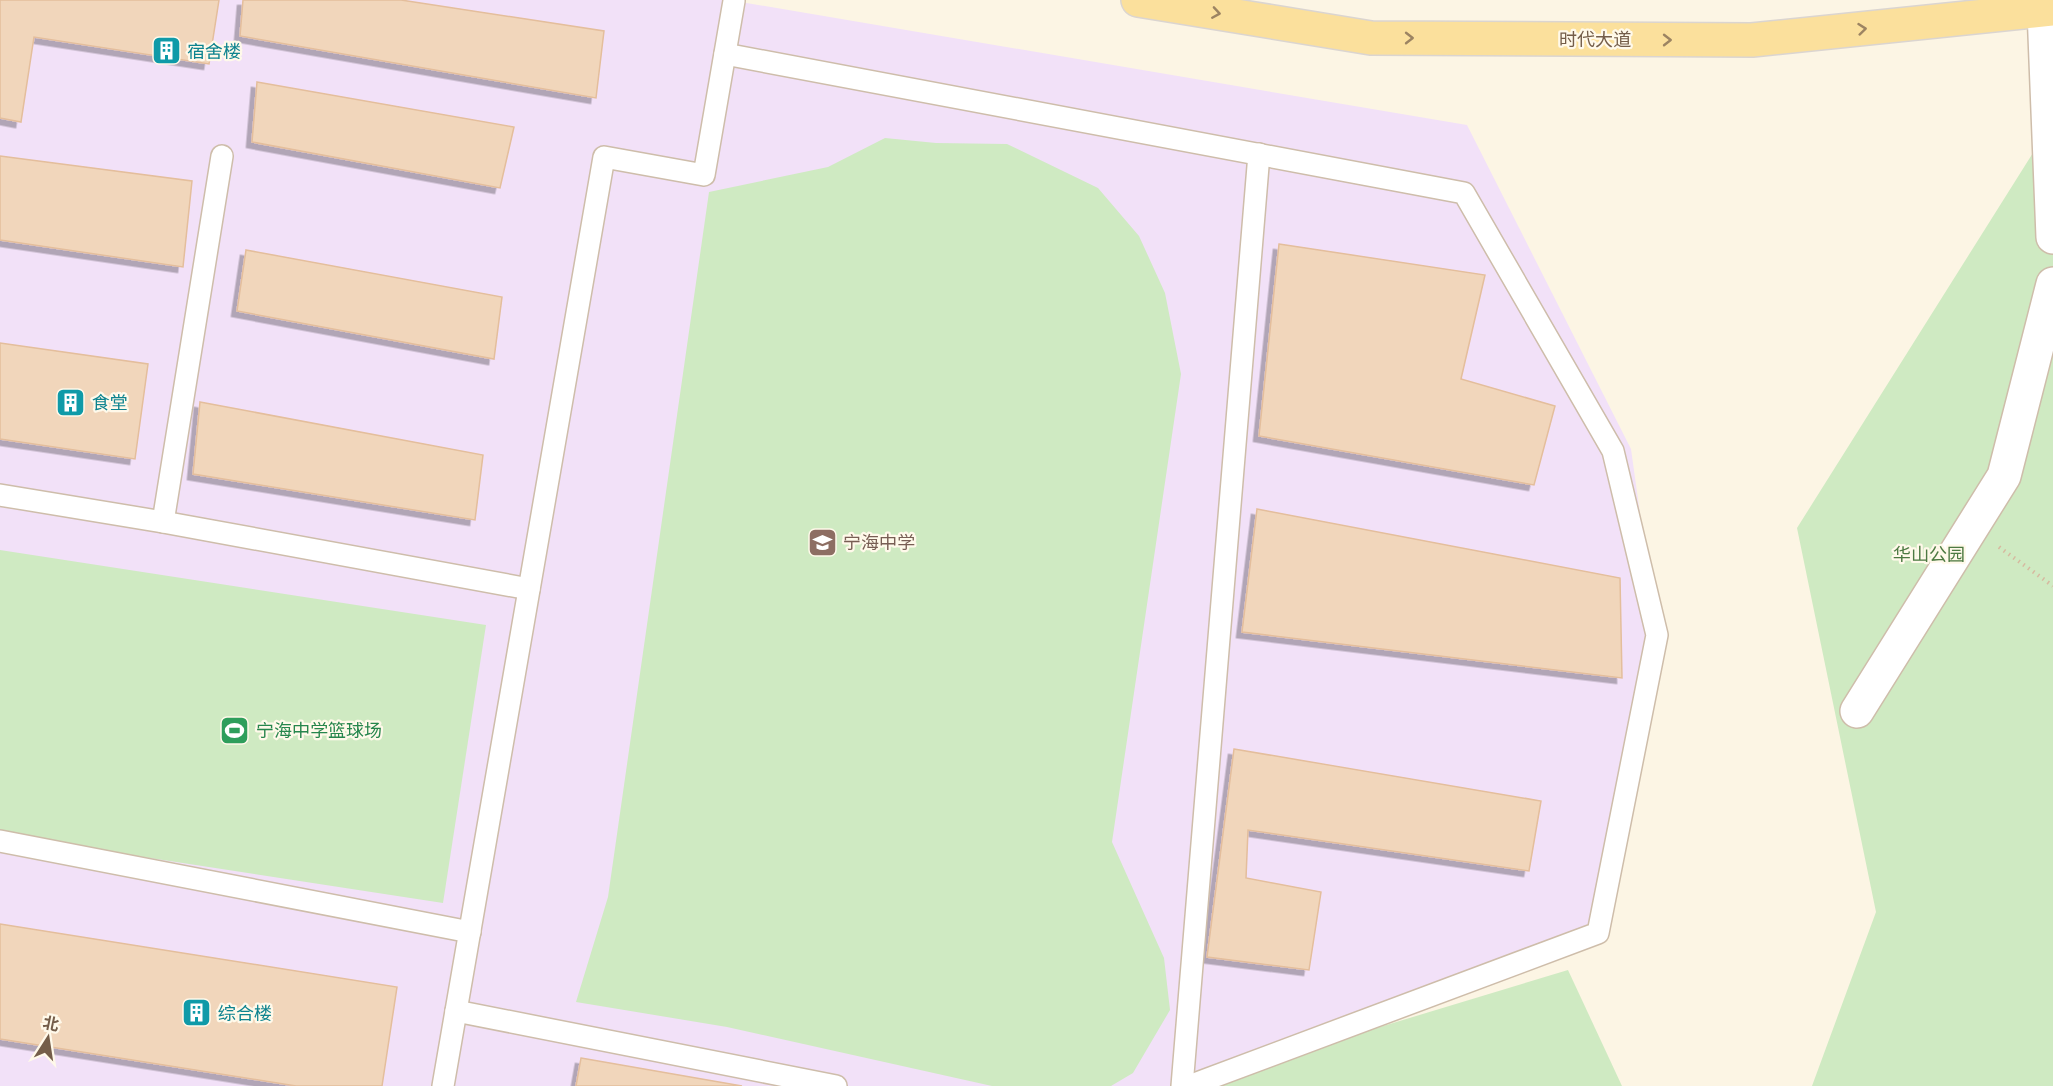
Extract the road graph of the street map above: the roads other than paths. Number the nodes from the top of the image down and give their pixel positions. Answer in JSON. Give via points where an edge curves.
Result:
{"nodes":[{"id":1,"x":1138,"y":0,"type":"edge"},
{"id":2,"x":734,"y":1,"type":"edge"},
{"id":3,"x":2049,"y":9,"type":"edge"},
{"id":4,"x":725,"y":54,"type":"junction"},
{"id":5,"x":1259,"y":154,"type":"junction"},
{"id":6,"x":222,"y":156,"type":"dead end"},
{"id":7,"x":2053,"y":237,"type":"edge"},
{"id":8,"x":2053,"y":284,"type":"edge"},
{"id":9,"x":0,"y":495,"type":"edge"},
{"id":10,"x":162,"y":522,"type":"junction"},
{"id":11,"x":529,"y":589,"type":"junction"},
{"id":12,"x":1857,"y":711,"type":"dead end"},
{"id":13,"x":0,"y":841,"type":"edge"},
{"id":14,"x":470,"y":932,"type":"junction"},
{"id":15,"x":456,"y":1011,"type":"junction"},
{"id":16,"x":443,"y":1086,"type":"edge"},
{"id":17,"x":836,"y":1086,"type":"edge"},
{"id":18,"x":1182,"y":1086,"type":"edge"},
{"id":19,"x":1189,"y":1086,"type":"edge"}],
"edges":[{"from":1,"to":3,"type":"main road","name":"时代大道","one_way":true,"via":[[1371,38],[1752,40]]},
{"from":2,"to":4,"type":"lane"},
{"from":3,"to":7,"type":"street"},
{"from":4,"to":5,"type":"lane"},
{"from":4,"to":11,"type":"lane","via":[[704,175],[604,158]]},
{"from":5,"to":18,"type":"lane"},
{"from":5,"to":19,"type":"lane","via":[[1464,193],[1613,451],[1658,635],[1599,933]]},
{"from":6,"to":10,"type":"lane"},
{"from":8,"to":12,"type":"street","via":[[2004,476]]},
{"from":9,"to":10,"type":"lane"},
{"from":10,"to":11,"type":"lane"},
{"from":11,"to":14,"type":"lane"},
{"from":13,"to":14,"type":"lane"},
{"from":14,"to":15,"type":"lane"},
{"from":15,"to":16,"type":"lane"},
{"from":15,"to":17,"type":"lane"}]}
